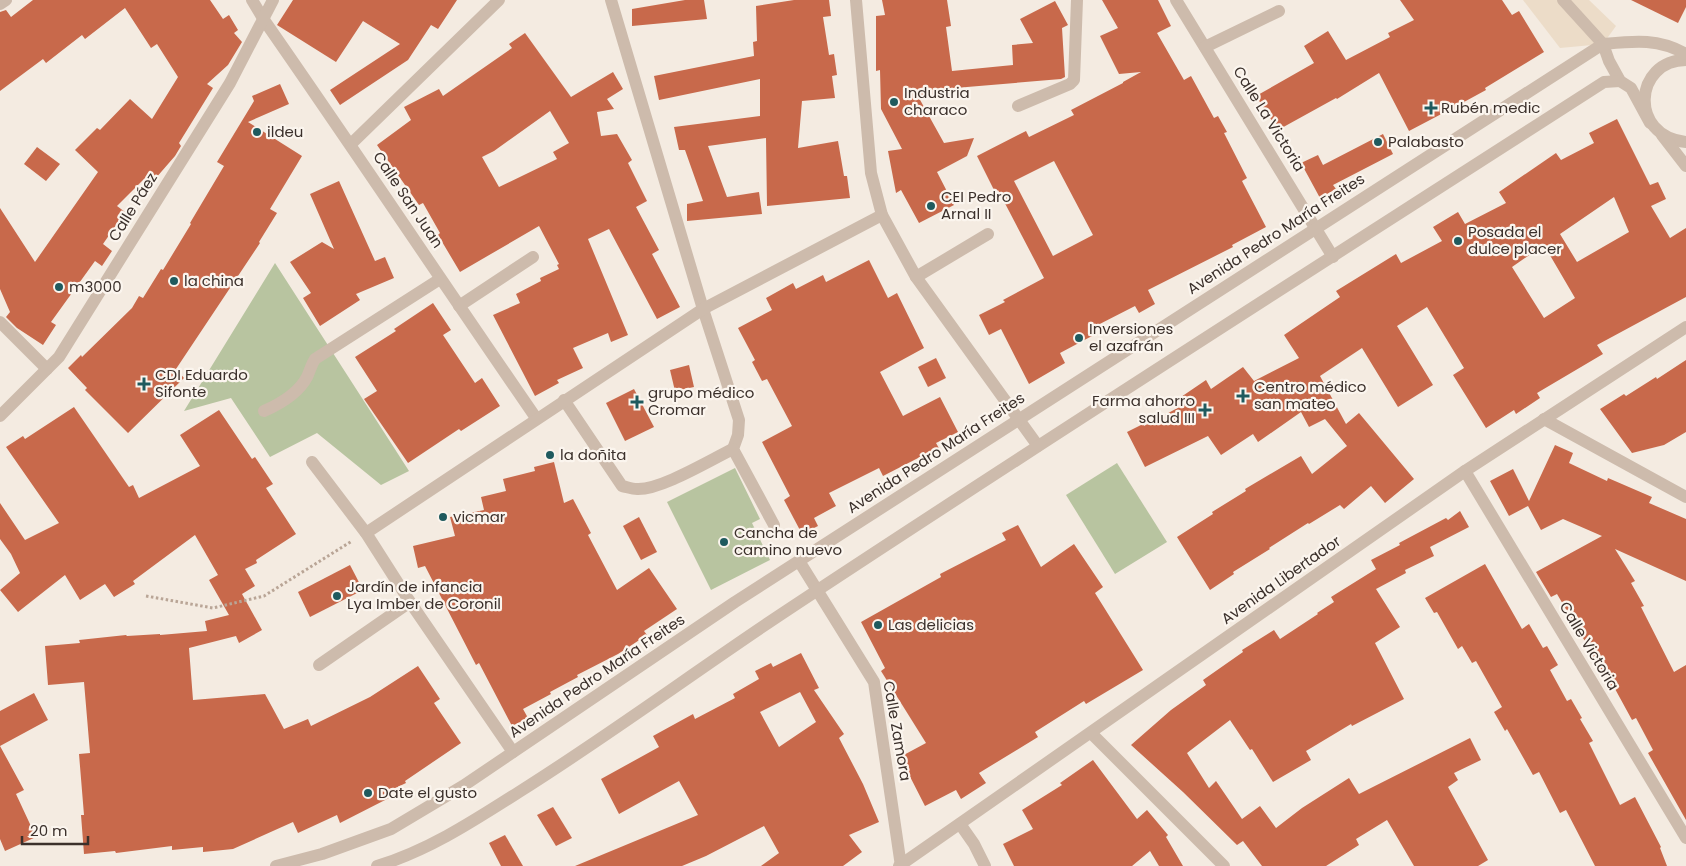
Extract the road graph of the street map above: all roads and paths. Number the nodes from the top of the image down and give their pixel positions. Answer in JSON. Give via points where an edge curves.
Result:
{"nodes":[{"id":1,"x":6,"y":0,"type":"edge"},
{"id":2,"x":252,"y":0,"type":"edge"},
{"id":3,"x":273,"y":0,"type":"edge"},
{"id":4,"x":499,"y":0,"type":"edge"},
{"id":5,"x":612,"y":0,"type":"edge"},
{"id":6,"x":856,"y":0,"type":"edge"},
{"id":7,"x":1077,"y":0,"type":"edge"},
{"id":8,"x":1176,"y":0,"type":"edge"},
{"id":9,"x":1563,"y":0,"type":"edge"},
{"id":10,"x":0,"y":4,"type":"edge"},
{"id":11,"x":1279,"y":11,"type":"dead end"},
{"id":12,"x":264,"y":20,"type":"junction"},
{"id":13,"x":1603,"y":44,"type":"junction"},
{"id":14,"x":1205,"y":48,"type":"junction"},
{"id":15,"x":1686,"y":54,"type":"edge"},
{"id":16,"x":1686,"y":60,"type":"edge"},
{"id":17,"x":1620,"y":81,"type":"junction"},
{"id":18,"x":1018,"y":106,"type":"dead end"},
{"id":19,"x":1650,"y":123,"type":"junction"},
{"id":20,"x":1660,"y":133,"type":"junction"},
{"id":21,"x":1686,"y":142,"type":"edge"},
{"id":22,"x":351,"y":144,"type":"junction"},
{"id":23,"x":1686,"y":166,"type":"edge"},
{"id":24,"x":882,"y":215,"type":"junction"},
{"id":25,"x":1316,"y":227,"type":"junction"},
{"id":26,"x":988,"y":234,"type":"dead end"},
{"id":27,"x":1333,"y":256,"type":"junction"},
{"id":28,"x":533,"y":257,"type":"dead end"},
{"id":29,"x":916,"y":278,"type":"junction"},
{"id":30,"x":440,"y":279,"type":"junction"},
{"id":31,"x":459,"y":306,"type":"junction"},
{"id":32,"x":703,"y":309,"type":"junction"},
{"id":33,"x":0,"y":322,"type":"edge"},
{"id":34,"x":1686,"y":327,"type":"edge"},
{"id":35,"x":47,"y":369,"type":"junction"},
{"id":36,"x":564,"y":400,"type":"junction"},
{"id":37,"x":264,"y":411,"type":"dead end"},
{"id":38,"x":0,"y":416,"type":"edge"},
{"id":39,"x":536,"y":418,"type":"junction"},
{"id":40,"x":1018,"y":419,"type":"junction"},
{"id":41,"x":1544,"y":419,"type":"junction"},
{"id":42,"x":1038,"y":446,"type":"junction"},
{"id":43,"x":733,"y":449,"type":"junction"},
{"id":44,"x":312,"y":462,"type":"dead end"},
{"id":45,"x":1465,"y":471,"type":"junction"},
{"id":46,"x":1686,"y":497,"type":"edge"},
{"id":47,"x":774,"y":525,"type":"dead end"},
{"id":48,"x":366,"y":533,"type":"junction"},
{"id":49,"x":799,"y":561,"type":"junction"},
{"id":50,"x":818,"y":590,"type":"junction"},
{"id":51,"x":146,"y":596,"type":"dead end"},
{"id":52,"x":410,"y":602,"type":"junction"},
{"id":53,"x":320,"y":666,"type":"dead end"},
{"id":54,"x":1091,"y":733,"type":"junction"},
{"id":55,"x":513,"y":752,"type":"junction"},
{"id":56,"x":960,"y":824,"type":"junction"},
{"id":57,"x":1686,"y":838,"type":"edge"},
{"id":58,"x":276,"y":866,"type":"edge"},
{"id":59,"x":377,"y":866,"type":"edge"},
{"id":60,"x":901,"y":866,"type":"edge"},
{"id":61,"x":985,"y":866,"type":"edge"},
{"id":62,"x":1224,"y":866,"type":"edge"}],
"edges":[{"from":1,"to":10,"type":"street"},
{"from":2,"to":12,"type":"street","name":"Calle San Juan"},
{"from":3,"to":12,"type":"street","name":"Calle Páez"},
{"from":4,"to":22,"type":"street"},
{"from":5,"to":32,"type":"street"},
{"from":6,"to":24,"type":"street","via":[[871,173]]},
{"from":7,"to":18,"type":"street","via":[[1074,80]]},
{"from":8,"to":14,"type":"street","name":"Calle La Victoria"},
{"from":9,"to":13,"type":"street"},
{"from":11,"to":14,"type":"street"},
{"from":12,"to":22,"type":"street","name":"Calle San Juan"},
{"from":12,"to":35,"type":"street","name":"Calle Páez","via":[[230,83],[59,357]]},
{"from":13,"to":15,"type":"street","via":[[1639,40],[1674,47]]},
{"from":13,"to":17,"type":"street"},
{"from":13,"to":25,"type":"street","name":"Avenida Pedro María Freites"},
{"from":14,"to":25,"type":"street","name":"Calle La Victoria"},
{"from":16,"to":19,"type":"street","via":[[1666,64],[1648,84],[1644,97]]},
{"from":17,"to":19,"type":"street","via":[[1631,88]]},
{"from":17,"to":27,"type":"street","via":[[1604,82]]},
{"from":19,"to":20,"type":"street"},
{"from":20,"to":21,"type":"street","via":[[1672,140]]},
{"from":20,"to":23,"type":"street"},
{"from":22,"to":30,"type":"street","name":"Calle San Juan"},
{"from":24,"to":29,"type":"street"},
{"from":24,"to":32,"type":"street"},
{"from":25,"to":27,"type":"street","name":"Calle La Victoria"},
{"from":25,"to":40,"type":"street","name":"Avenida Pedro María Freites"},
{"from":26,"to":29,"type":"street"},
{"from":27,"to":42,"type":"street"},
{"from":28,"to":31,"type":"street"},
{"from":29,"to":40,"type":"street"},
{"from":30,"to":31,"type":"street","name":"Calle San Juan"},
{"from":30,"to":37,"type":"street","via":[[315,359],[297,390],[280,405]]},
{"from":31,"to":39,"type":"street","name":"Calle San Juan"},
{"from":32,"to":36,"type":"street"},
{"from":32,"to":43,"type":"street","via":[[739,420]]},
{"from":33,"to":35,"type":"street"},
{"from":34,"to":41,"type":"street","name":"Avenida Libertador"},
{"from":35,"to":38,"type":"street","name":"Calle Páez"},
{"from":36,"to":39,"type":"street"},
{"from":36,"to":43,"type":"street","via":[[622,486],[650,488]]},
{"from":39,"to":48,"type":"street"},
{"from":40,"to":42,"type":"street"},
{"from":40,"to":49,"type":"street","name":"Avenida Pedro María Freites"},
{"from":41,"to":45,"type":"street","name":"Avenida Libertador"},
{"from":41,"to":46,"type":"street"},
{"from":42,"to":50,"type":"street"},
{"from":43,"to":47,"type":"street"},
{"from":44,"to":48,"type":"street"},
{"from":45,"to":54,"type":"street","name":"Avenida Libertador"},
{"from":45,"to":57,"type":"street","name":"Calle Victoria"},
{"from":48,"to":51,"type":"path","via":[[264,596],[212,608]]},
{"from":48,"to":52,"type":"street"},
{"from":49,"to":50,"type":"street","name":"Calle Zamora"},
{"from":49,"to":55,"type":"street","name":"Avenida Pedro María Freites"},
{"from":50,"to":59,"type":"street","via":[[479,818]]},
{"from":50,"to":60,"type":"street","name":"Calle Zamora","via":[[874,682]]},
{"from":52,"to":53,"type":"street"},
{"from":52,"to":55,"type":"street"},
{"from":54,"to":56,"type":"street","name":"Avenida Libertador"},
{"from":54,"to":62,"type":"street"},
{"from":55,"to":58,"type":"street","name":"Avenida Pedro María Freites","via":[[391,829],[322,854]]},
{"from":56,"to":60,"type":"street","name":"Avenida Libertador"},
{"from":56,"to":61,"type":"street"}]}
